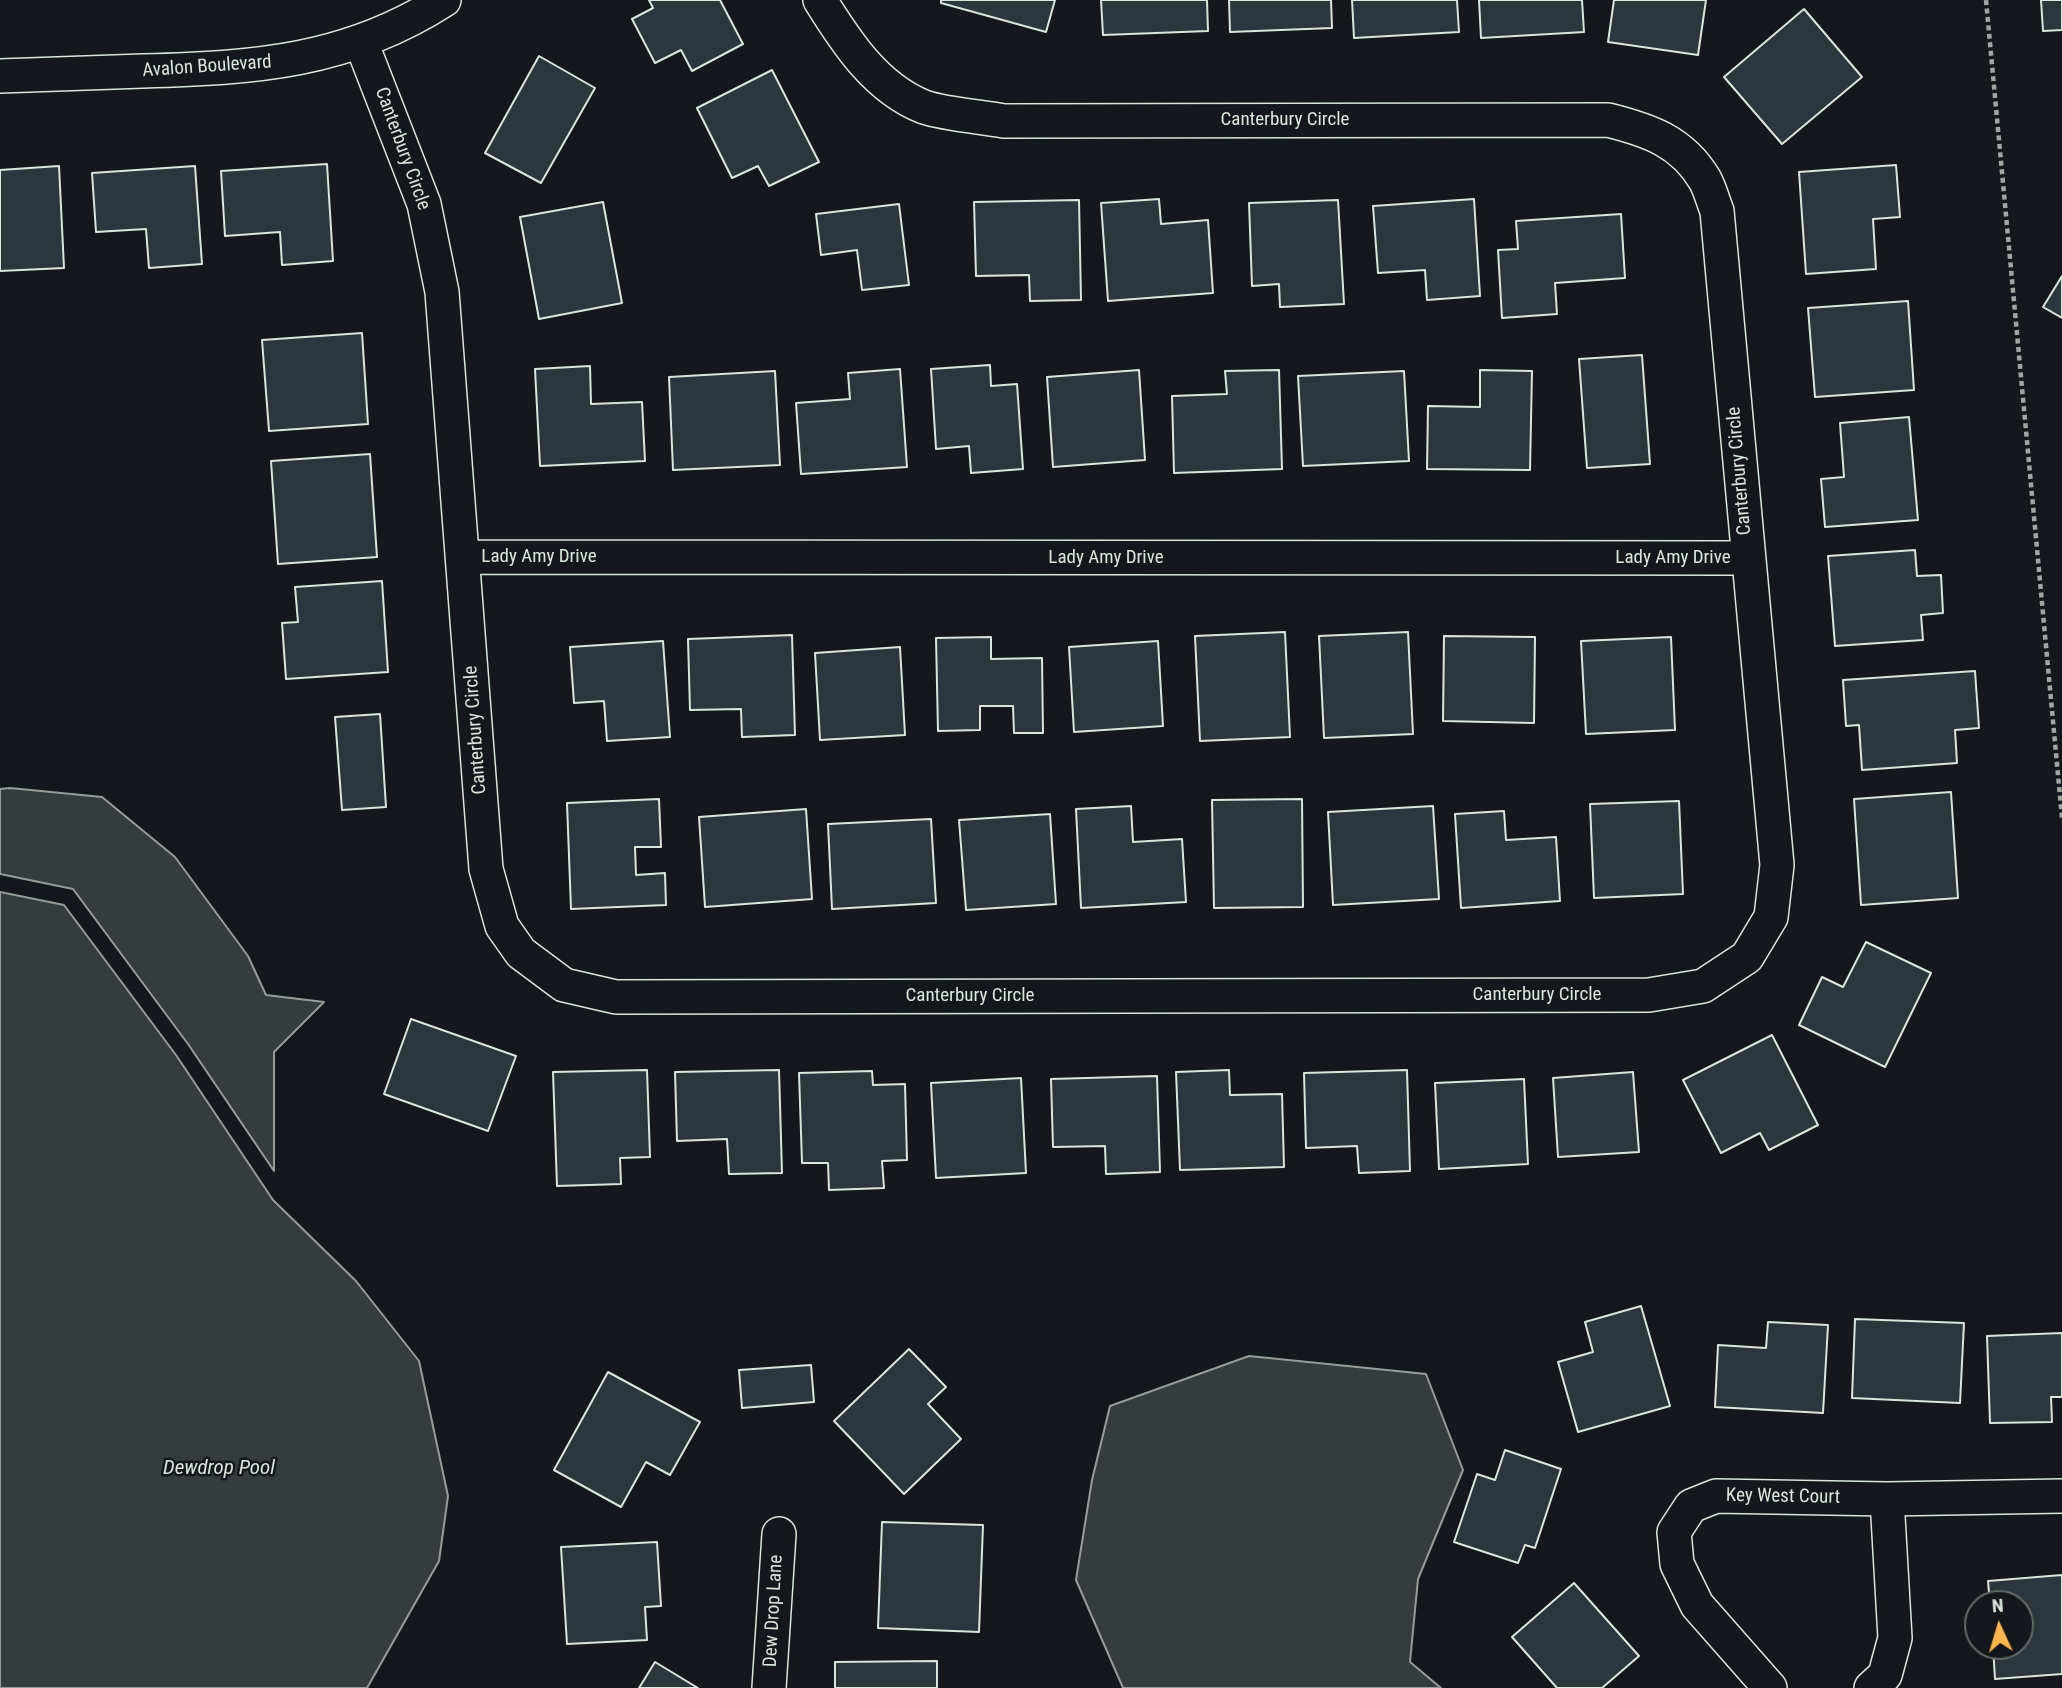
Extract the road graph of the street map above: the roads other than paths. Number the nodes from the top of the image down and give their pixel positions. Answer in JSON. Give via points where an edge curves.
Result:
{"nodes":[{"id":1,"x":443,"y":0,"type":"edge"},
{"id":2,"x":820,"y":0,"type":"edge"},
{"id":3,"x":361,"y":42,"type":"junction"},
{"id":4,"x":0,"y":76,"type":"edge"},
{"id":5,"x":463,"y":557,"type":"junction"},
{"id":6,"x":1748,"y":558,"type":"junction"},
{"id":7,"x":2062,"y":1496,"type":"edge"},
{"id":8,"x":1887,"y":1499,"type":"junction"},
{"id":9,"x":779,"y":1534,"type":"dead end"},
{"id":10,"x":769,"y":1688,"type":"edge"},
{"id":11,"x":1770,"y":1688,"type":"edge"},
{"id":12,"x":1871,"y":1688,"type":"edge"}],
"edges":[{"from":1,"to":3,"type":"street","name":"Avalon Boulevard"},
{"from":2,"to":6,"type":"street","name":"Canterbury Circle","via":[[845,40],[885,85],[925,107],[1004,121],[1608,120],[1648,130],[1678,148],[1704,179],[1717,211]]},
{"from":3,"to":4,"type":"street","name":"Avalon Boulevard","via":[[295,60],[227,69]]},
{"from":3,"to":5,"type":"street","name":"Canterbury Circle","via":[[424,204],[442,292]]},
{"from":5,"to":6,"type":"street","name":"Lady Amy Drive"},
{"from":5,"to":6,"type":"street","name":"Canterbury Circle","via":[[486,869],[502,926],[521,953],[564,985],[615,997],[1649,995],[1703,986],[1747,957],[1771,917],[1777,865]]},
{"from":7,"to":8,"type":"street","name":"Key West Court"},
{"from":8,"to":11,"type":"street","name":"Key West Court","via":[[1716,1496],[1690,1506],[1674,1532],[1677,1564],[1697,1605]]},
{"from":8,"to":12,"type":"street","via":[[1895,1639],[1885,1675]]},
{"from":9,"to":10,"type":"street","name":"Dew Drop Lane"}]}
